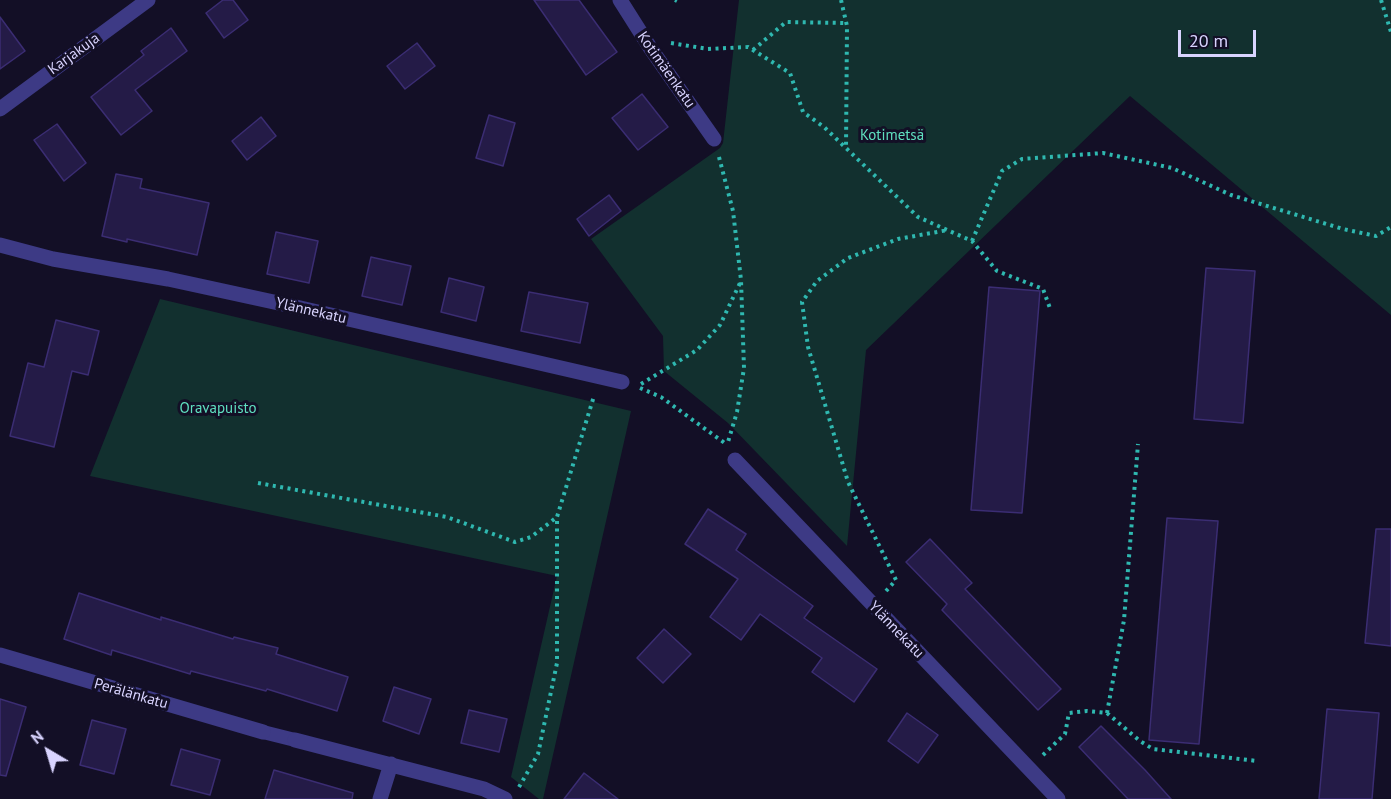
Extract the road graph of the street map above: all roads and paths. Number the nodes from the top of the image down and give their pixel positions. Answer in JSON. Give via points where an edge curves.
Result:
{"nodes":[{"id":1,"x":148,"y":0,"type":"edge"},
{"id":2,"x":620,"y":0,"type":"edge"},
{"id":3,"x":841,"y":0,"type":"edge"},
{"id":4,"x":1381,"y":0,"type":"edge"},
{"id":5,"x":846,"y":23,"type":"junction"},
{"id":6,"x":1391,"y":32,"type":"edge"},
{"id":7,"x":664,"y":42,"type":"dead end"},
{"id":8,"x":753,"y":50,"type":"junction"},
{"id":9,"x":0,"y":109,"type":"edge"},
{"id":10,"x":714,"y":139,"type":"joint"},
{"id":11,"x":846,"y":148,"type":"junction"},
{"id":12,"x":1391,"y":227,"type":"edge"},
{"id":13,"x":949,"y":230,"type":"junction"},
{"id":14,"x":972,"y":241,"type":"junction"},
{"id":15,"x":0,"y":245,"type":"edge"},
{"id":16,"x":741,"y":280,"type":"junction"},
{"id":17,"x":1051,"y":311,"type":"dead end"},
{"id":18,"x":599,"y":378,"type":"junction"},
{"id":19,"x":629,"y":384,"type":"junction"},
{"id":20,"x":1138,"y":444,"type":"dead end"},
{"id":21,"x":727,"y":445,"type":"junction"},
{"id":22,"x":735,"y":460,"type":"joint"},
{"id":23,"x":258,"y":483,"type":"dead end"},
{"id":24,"x":557,"y":518,"type":"junction"},
{"id":25,"x":886,"y":592,"type":"dead end"},
{"id":26,"x":0,"y":655,"type":"edge"},
{"id":27,"x":1107,"y":713,"type":"junction"},
{"id":28,"x":263,"y":732,"type":"joint"},
{"id":29,"x":295,"y":740,"type":"joint"},
{"id":30,"x":1043,"y":755,"type":"dead end"},
{"id":31,"x":1257,"y":761,"type":"dead end"},
{"id":32,"x":391,"y":764,"type":"junction"},
{"id":33,"x":511,"y":794,"type":"edge"},
{"id":34,"x":380,"y":799,"type":"edge"},
{"id":35,"x":1058,"y":799,"type":"edge"}],
"edges":[{"from":1,"to":9,"type":"street","name":"Karjakuja"},
{"from":2,"to":10,"type":"street","name":"Kotimäenkatu"},
{"from":3,"to":5,"type":"path"},
{"from":4,"to":6,"type":"path"},
{"from":5,"to":8,"type":"path","via":[[786,22]]},
{"from":5,"to":11,"type":"path"},
{"from":7,"to":8,"type":"path","via":[[708,49]]},
{"from":8,"to":11,"type":"path","via":[[790,73],[803,112]]},
{"from":10,"to":16,"type":"path","via":[[733,211]]},
{"from":11,"to":13,"type":"path","via":[[918,217]]},
{"from":12,"to":14,"type":"path","via":[[1376,236],[1343,229],[1231,195],[1172,168],[1103,153],[1023,159],[1002,171]]},
{"from":13,"to":14,"type":"path"},
{"from":13,"to":25,"type":"path","via":[[898,239],[848,258],[817,281],[802,302],[808,347],[848,482],[896,580]]},
{"from":14,"to":17,"type":"path","via":[[997,271],[1043,289]]},
{"from":15,"to":18,"type":"street","name":"Ylännekatu","via":[[53,260],[168,279],[272,302]]},
{"from":16,"to":19,"type":"path","via":[[720,326],[697,350]]},
{"from":16,"to":21,"type":"path","via":[[744,368]]},
{"from":18,"to":19,"type":"street","name":"Ylännekatu"},
{"from":18,"to":24,"type":"path"},
{"from":19,"to":21,"type":"path","via":[[661,397]]},
{"from":20,"to":27,"type":"path","via":[[1124,621]]},
{"from":21,"to":22,"type":"path"},
{"from":22,"to":35,"type":"street","name":"Ylännekatu"},
{"from":23,"to":24,"type":"path","via":[[447,517],[515,542],[531,537]]},
{"from":24,"to":33,"type":"path","via":[[557,663],[538,754]]},
{"from":26,"to":28,"type":"street","name":"Perälänkatu"},
{"from":27,"to":30,"type":"path","via":[[1069,713],[1065,734]]},
{"from":27,"to":31,"type":"path","via":[[1152,749]]},
{"from":28,"to":29,"type":"lane"},
{"from":29,"to":32,"type":"street"},
{"from":32,"to":33,"type":"street"},
{"from":32,"to":34,"type":"street"}]}
